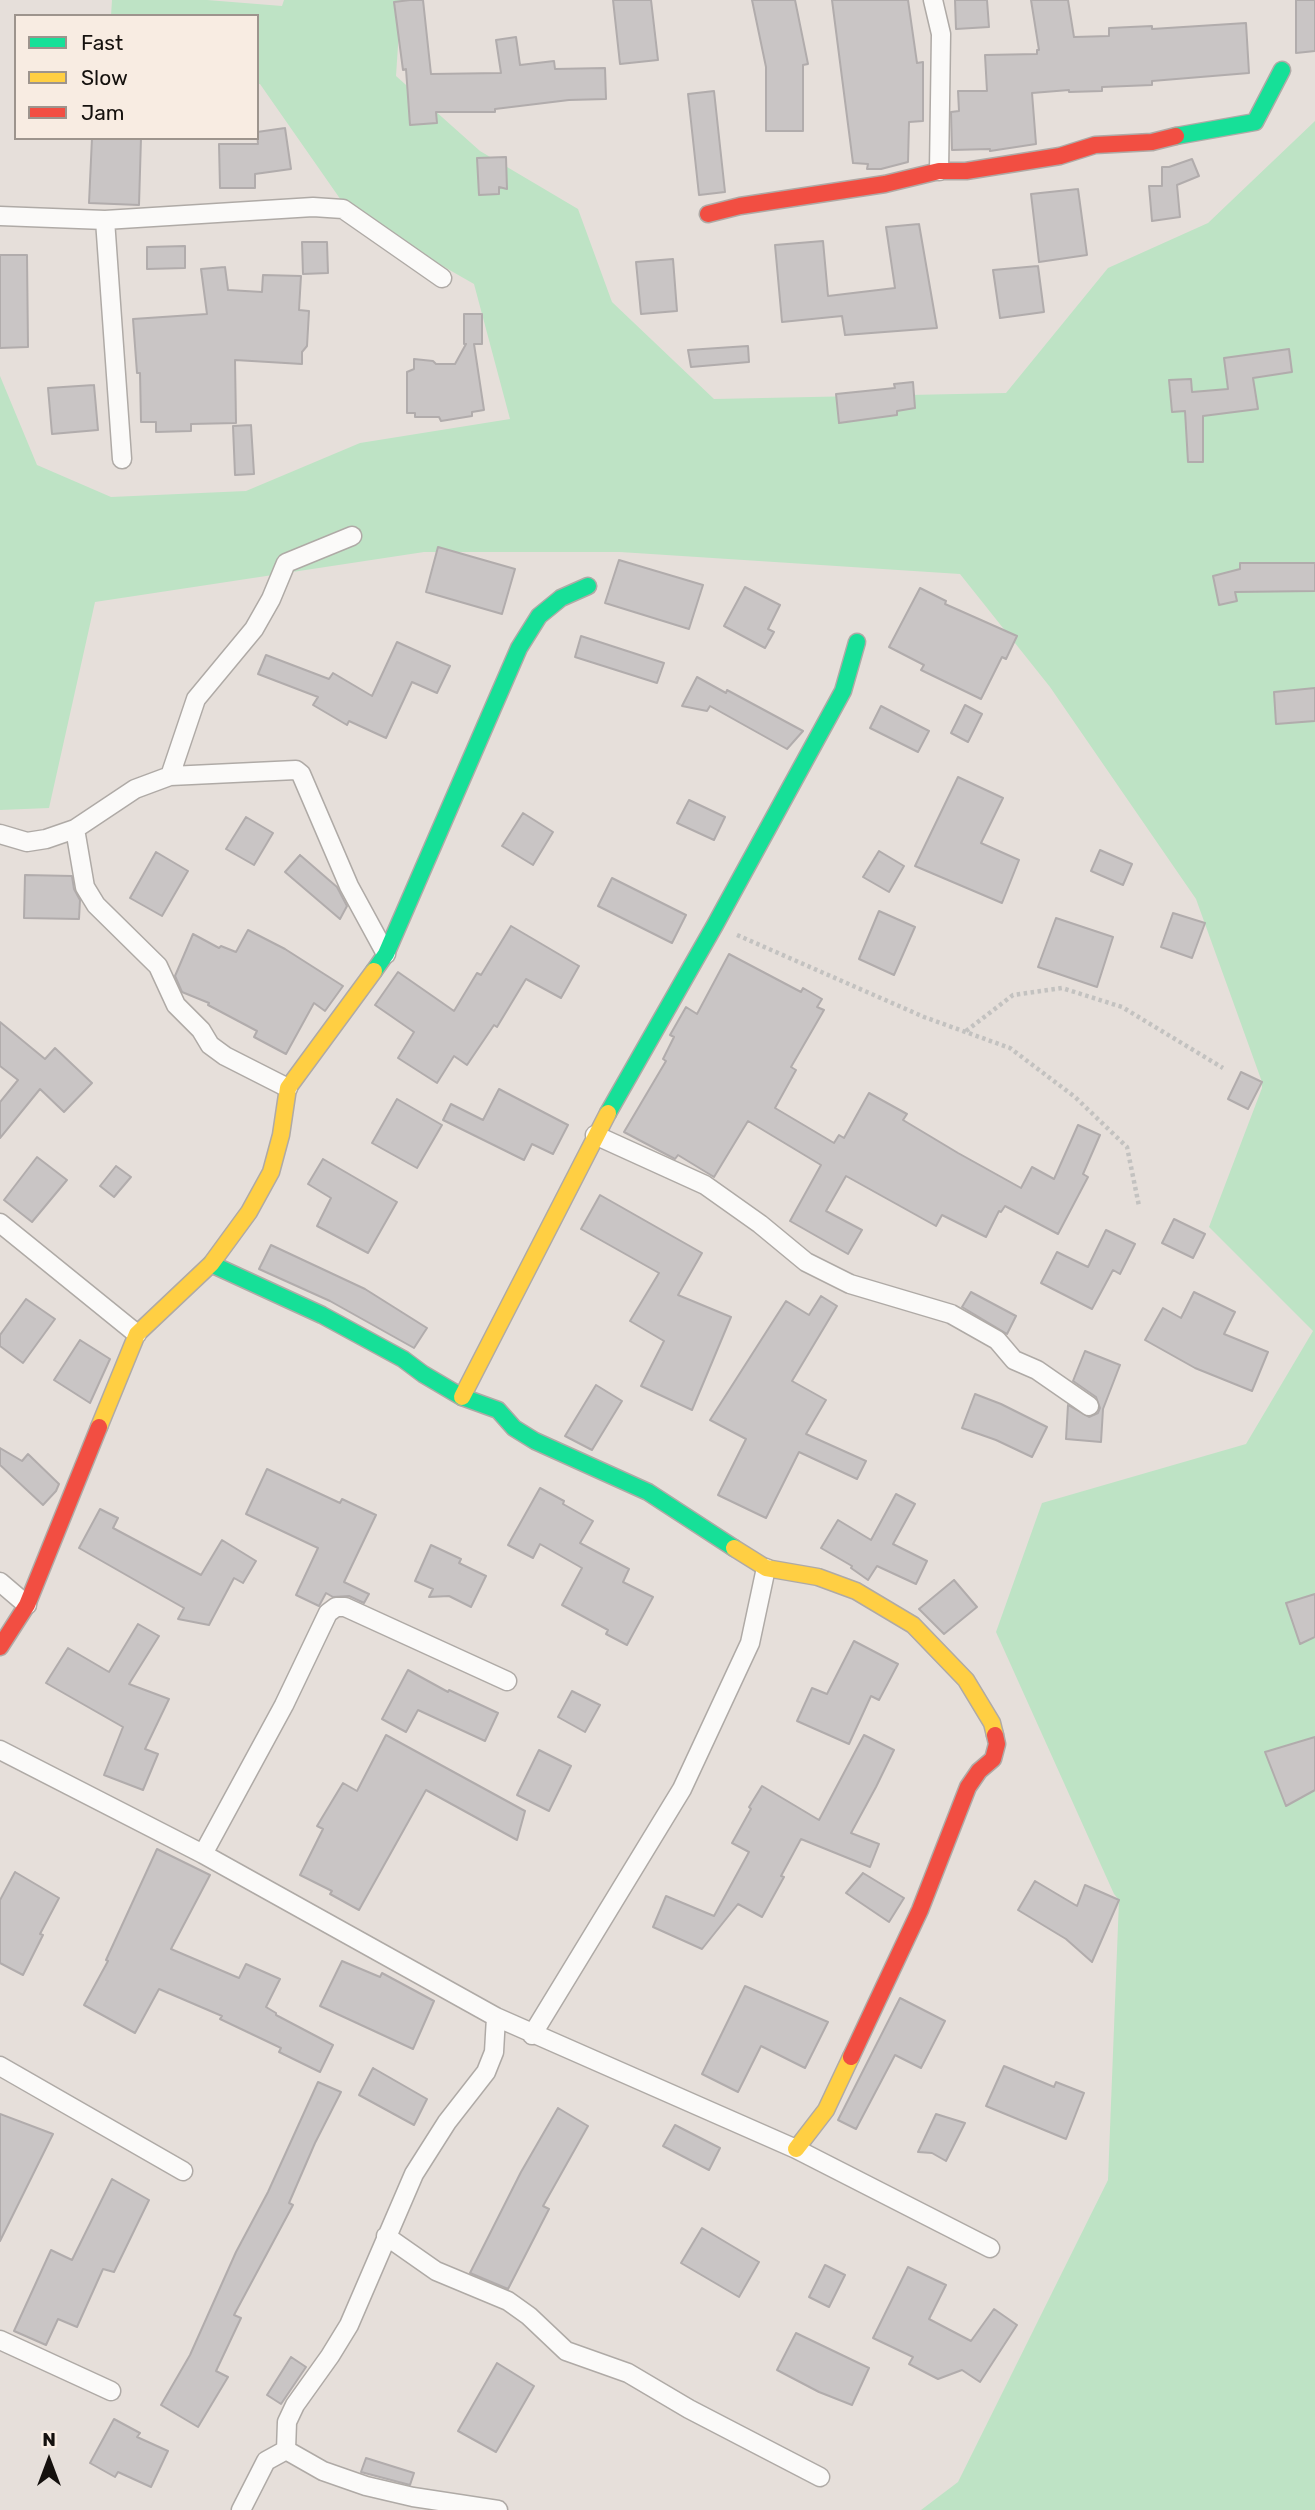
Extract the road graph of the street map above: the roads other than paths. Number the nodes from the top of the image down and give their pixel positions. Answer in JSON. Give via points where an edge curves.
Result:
{"nodes":[{"id":1,"x":933,"y":0,"type":"edge"},
{"id":2,"x":1282,"y":70,"type":"dead end"},
{"id":3,"x":939,"y":171,"type":"junction"},
{"id":4,"x":708,"y":214,"type":"dead end"},
{"id":5,"x":0,"y":216,"type":"edge"},
{"id":6,"x":105,"y":220,"type":"junction"},
{"id":7,"x":442,"y":278,"type":"dead end"},
{"id":8,"x":122,"y":459,"type":"dead end"},
{"id":9,"x":352,"y":536,"type":"dead end"},
{"id":10,"x":588,"y":586,"type":"dead end"},
{"id":11,"x":857,"y":642,"type":"dead end"},
{"id":12,"x":170,"y":776,"type":"junction"},
{"id":13,"x":75,"y":829,"type":"junction"},
{"id":14,"x":0,"y":834,"type":"edge"},
{"id":15,"x":386,"y":954,"type":"junction"},
{"id":16,"x":288,"y":1088,"type":"junction"},
{"id":17,"x":595,"y":1135,"type":"junction"},
{"id":18,"x":0,"y":1223,"type":"edge"},
{"id":19,"x":211,"y":1264,"type":"junction"},
{"id":20,"x":137,"y":1334,"type":"junction"},
{"id":21,"x":462,"y":1397,"type":"junction"},
{"id":22,"x":1089,"y":1406,"type":"dead end"},
{"id":23,"x":766,"y":1568,"type":"junction"},
{"id":24,"x":0,"y":1582,"type":"edge"},
{"id":25,"x":27,"y":1605,"type":"junction"},
{"id":26,"x":0,"y":1647,"type":"edge"},
{"id":27,"x":507,"y":1681,"type":"dead end"},
{"id":28,"x":0,"y":1750,"type":"edge"},
{"id":29,"x":203,"y":1854,"type":"junction"},
{"id":30,"x":496,"y":2017,"type":"junction"},
{"id":31,"x":532,"y":2035,"type":"junction"},
{"id":32,"x":0,"y":2066,"type":"edge"},
{"id":33,"x":796,"y":2150,"type":"junction"},
{"id":34,"x":183,"y":2171,"type":"dead end"},
{"id":35,"x":386,"y":2235,"type":"junction"},
{"id":36,"x":990,"y":2248,"type":"dead end"},
{"id":37,"x":0,"y":2340,"type":"edge"},
{"id":38,"x":111,"y":2391,"type":"dead end"},
{"id":39,"x":286,"y":2451,"type":"junction"},
{"id":40,"x":820,"y":2477,"type":"dead end"},
{"id":41,"x":241,"y":2510,"type":"edge"},
{"id":42,"x":498,"y":2510,"type":"edge"}],
"edges":[{"from":1,"to":3,"type":"street","via":[[941,34]]},
{"from":2,"to":3,"type":"street","via":[[1255,122],[1242,127],[1152,142],[1095,145],[1001,166]]},
{"from":3,"to":4,"type":"street"},
{"from":5,"to":6,"type":"street"},
{"from":6,"to":7,"type":"street","via":[[343,209]]},
{"from":6,"to":8,"type":"street"},
{"from":9,"to":12,"type":"street","via":[[286,563],[254,629],[196,699]]},
{"from":10,"to":15,"type":"street","via":[[539,615],[519,648]]},
{"from":11,"to":17,"type":"street","via":[[843,691]]},
{"from":12,"to":13,"type":"street","via":[[135,789]]},
{"from":12,"to":15,"type":"street","via":[[296,770],[301,774],[349,886]]},
{"from":13,"to":14,"type":"street","via":[[27,842]]},
{"from":13,"to":16,"type":"street","via":[[85,887],[96,905],[158,966],[176,1005],[210,1045]]},
{"from":15,"to":16,"type":"street"},
{"from":16,"to":19,"type":"street","via":[[271,1172]]},
{"from":17,"to":21,"type":"street"},
{"from":17,"to":22,"type":"street","via":[[705,1185],[806,1262],[850,1284],[951,1314],[997,1340],[1014,1360],[1037,1370]]},
{"from":18,"to":20,"type":"street"},
{"from":19,"to":20,"type":"street"},
{"from":19,"to":21,"type":"street","via":[[322,1315]]},
{"from":20,"to":25,"type":"street"},
{"from":21,"to":23,"type":"street","via":[[498,1410],[514,1428],[535,1441],[648,1492]]},
{"from":23,"to":31,"type":"street","via":[[750,1643],[682,1789]]},
{"from":23,"to":33,"type":"street","via":[[818,1577],[856,1591],[913,1625],[966,1680],[992,1723],[997,1744],[993,1759],[968,1787],[920,1910],[827,2110]]},
{"from":24,"to":25,"type":"street"},
{"from":25,"to":26,"type":"street"},
{"from":27,"to":29,"type":"street","via":[[345,1607],[335,1607]]},
{"from":28,"to":29,"type":"street"},
{"from":29,"to":30,"type":"street"},
{"from":30,"to":31,"type":"street"},
{"from":30,"to":35,"type":"street","via":[[494,2052],[486,2072],[414,2174]]},
{"from":31,"to":33,"type":"street"},
{"from":32,"to":34,"type":"street"},
{"from":33,"to":36,"type":"street"},
{"from":35,"to":39,"type":"street","via":[[349,2325],[295,2405],[288,2422]]},
{"from":35,"to":40,"type":"street","via":[[436,2271],[508,2301],[566,2351],[628,2373]]},
{"from":37,"to":38,"type":"street"},
{"from":39,"to":41,"type":"street","via":[[266,2461]]},
{"from":39,"to":42,"type":"street","via":[[366,2486]]}]}
